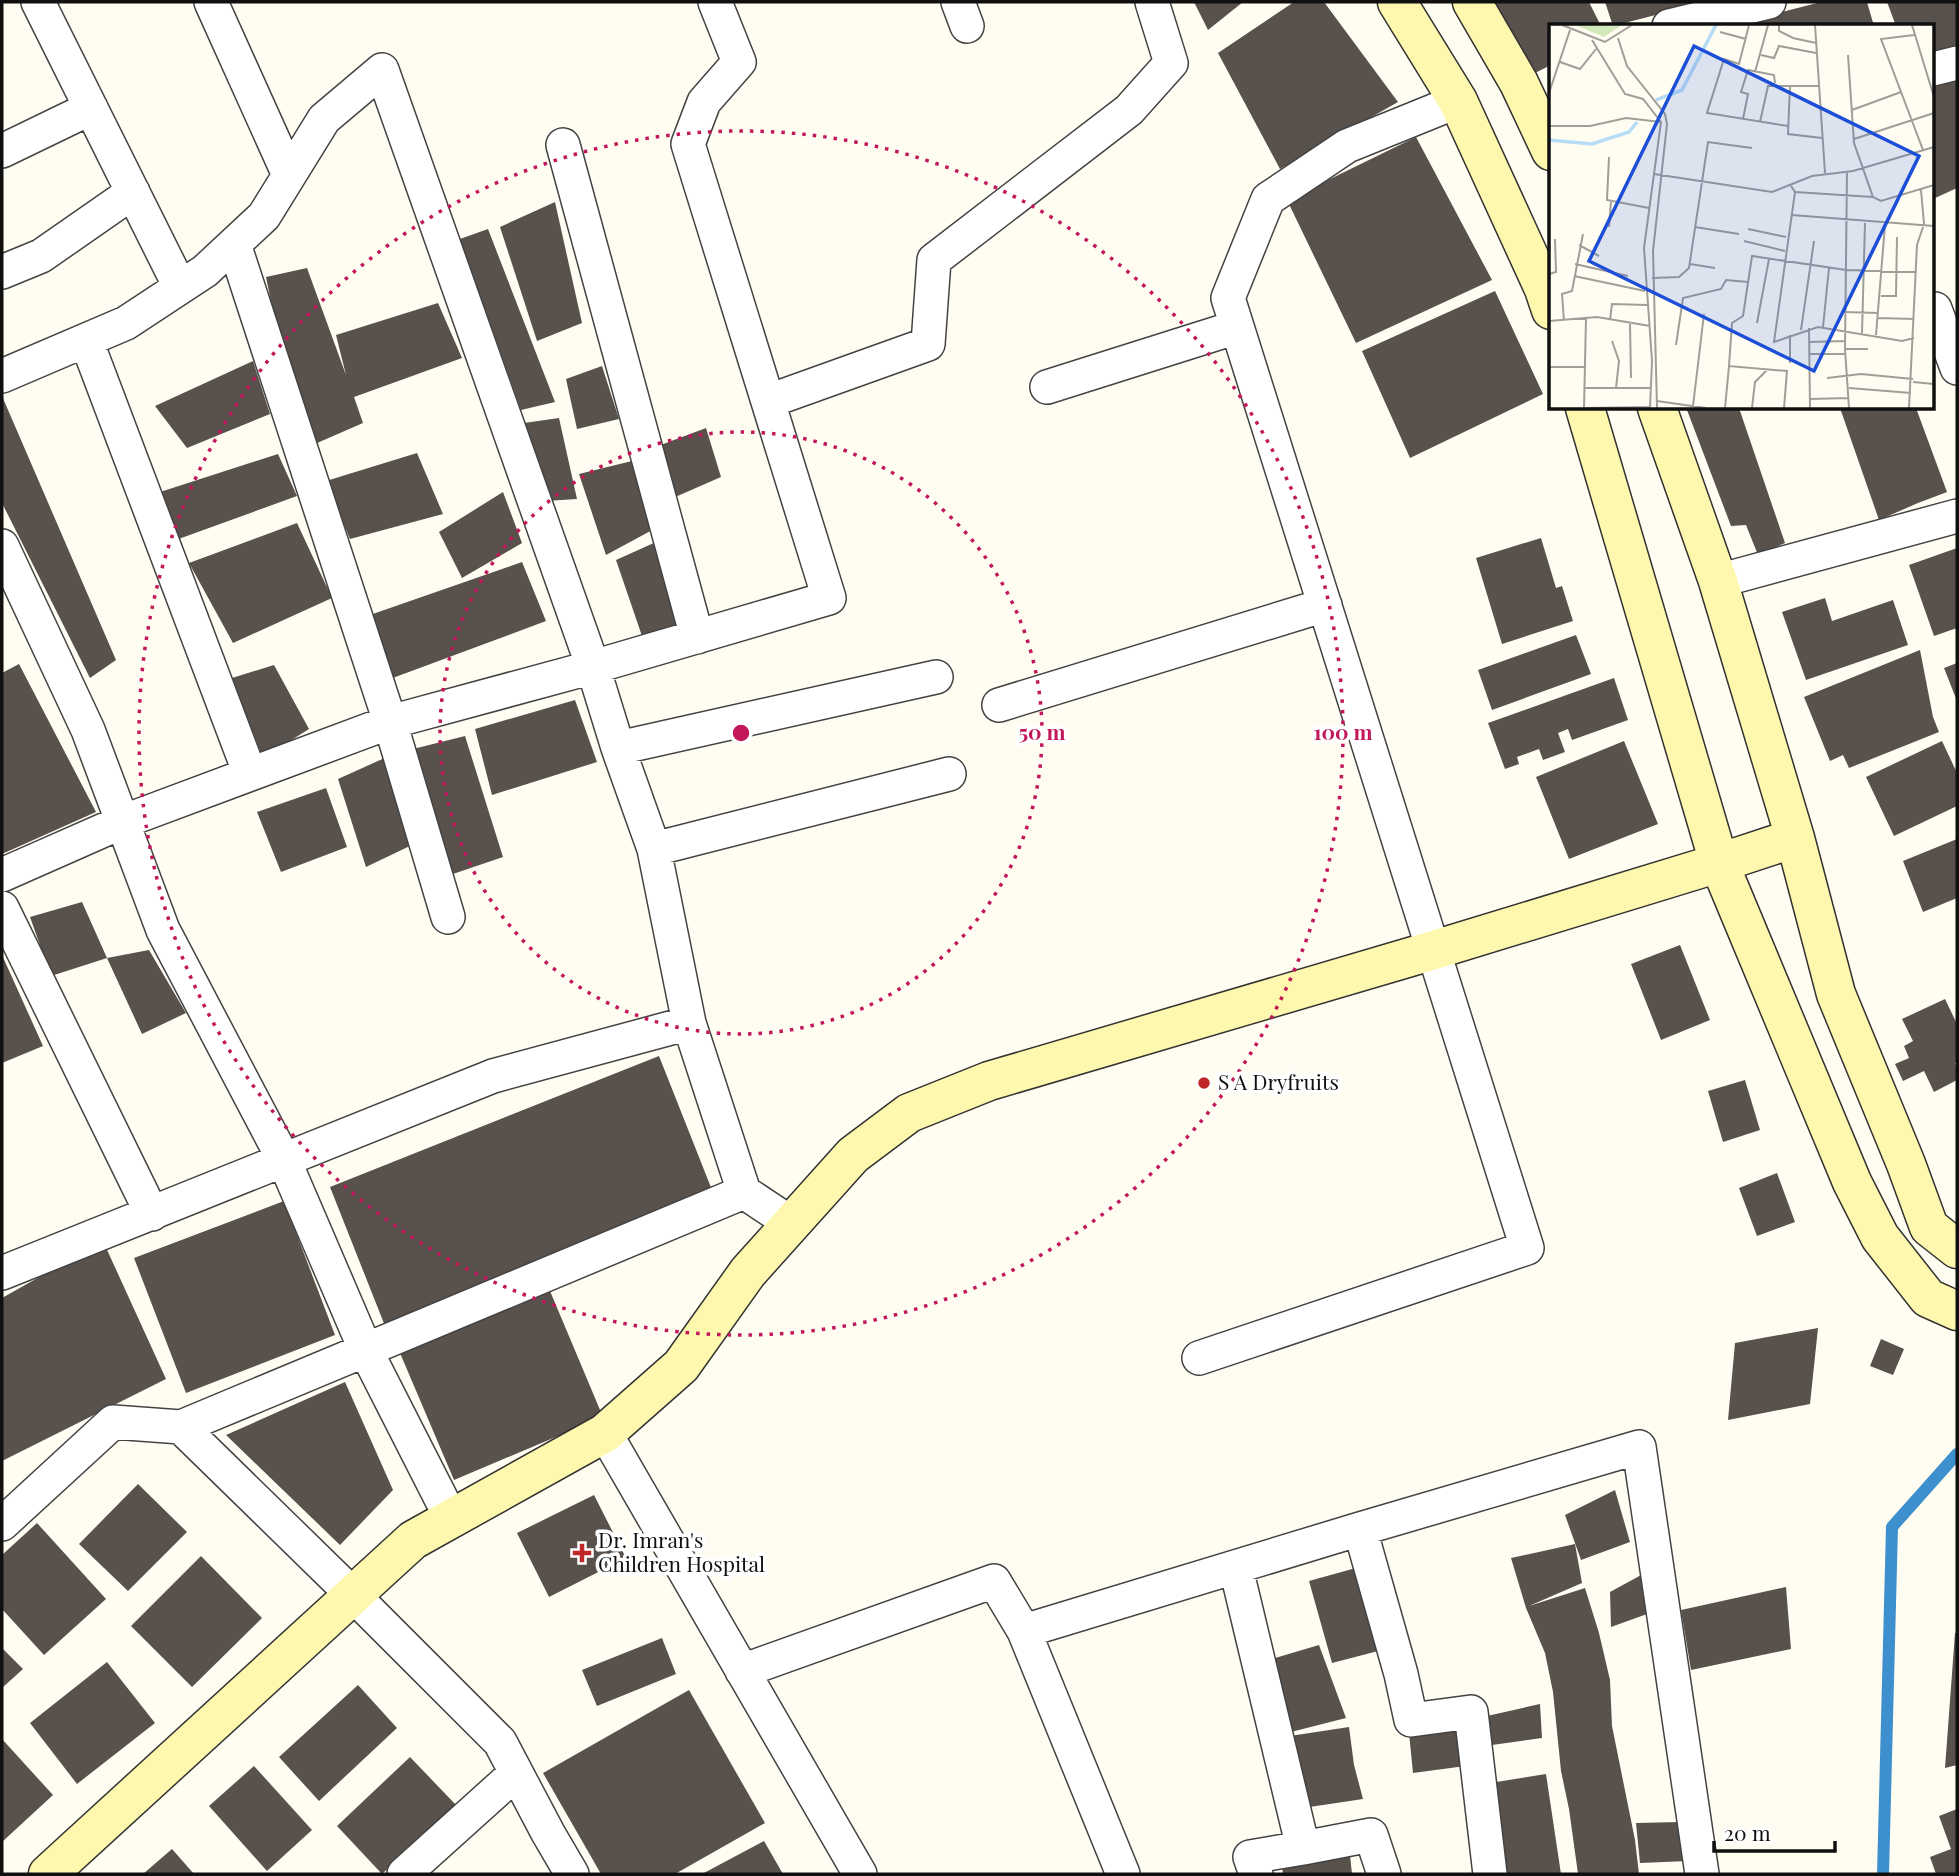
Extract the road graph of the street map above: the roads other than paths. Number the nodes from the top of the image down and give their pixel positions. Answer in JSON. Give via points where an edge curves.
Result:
{"nodes":[{"id":1,"x":38,"y":2,"type":"edge"},
{"id":2,"x":211,"y":2,"type":"edge"},
{"id":3,"x":716,"y":2,"type":"edge"},
{"id":4,"x":1152,"y":2,"type":"edge"},
{"id":5,"x":1397,"y":2,"type":"edge"},
{"id":6,"x":1472,"y":2,"type":"edge"},
{"id":7,"x":1769,"y":2,"type":"edge"},
{"id":8,"x":1677,"y":24,"type":"edge"},
{"id":9,"x":1957,"y":63,"type":"edge"},
{"id":10,"x":1934,"y":69,"type":"edge"},
{"id":11,"x":1458,"y":101,"type":"junction"},
{"id":12,"x":91,"y":108,"type":"junction"},
{"id":13,"x":563,"y":145,"type":"dead end"},
{"id":14,"x":1549,"y":147,"type":"edge"},
{"id":15,"x":2,"y":151,"type":"edge"},
{"id":16,"x":289,"y":175,"type":"junction"},
{"id":17,"x":132,"y":192,"type":"junction"},
{"id":18,"x":234,"y":244,"type":"junction"},
{"id":19,"x":2,"y":272,"type":"edge"},
{"id":20,"x":180,"y":288,"type":"junction"},
{"id":21,"x":1549,"y":304,"type":"edge"},
{"id":22,"x":1936,"y":309,"type":"dead end"},
{"id":23,"x":1237,"y":327,"type":"junction"},
{"id":24,"x":86,"y":340,"type":"junction"},
{"id":25,"x":1957,"y":369,"type":"edge"},
{"id":26,"x":2,"y":376,"type":"edge"},
{"id":27,"x":1047,"y":387,"type":"dead end"},
{"id":28,"x":769,"y":401,"type":"junction"},
{"id":29,"x":1586,"y":410,"type":"edge"},
{"id":30,"x":1658,"y":410,"type":"edge"},
{"id":31,"x":1957,"y":516,"type":"edge"},
{"id":32,"x":2,"y":546,"type":"edge"},
{"id":33,"x":1718,"y":581,"type":"junction"},
{"id":34,"x":1325,"y":605,"type":"junction"},
{"id":35,"x":697,"y":637,"type":"junction"},
{"id":36,"x":593,"y":667,"type":"junction"},
{"id":37,"x":936,"y":677,"type":"dead end"},
{"id":38,"x":999,"y":705,"type":"dead end"},
{"id":39,"x":390,"y":722,"type":"junction"},
{"id":40,"x":618,"y":748,"type":"junction"},
{"id":41,"x":250,"y":774,"type":"junction"},
{"id":42,"x":949,"y":774,"type":"dead end"},
{"id":43,"x":122,"y":822,"type":"junction"},
{"id":44,"x":1795,"y":838,"type":"junction"},
{"id":45,"x":654,"y":849,"type":"junction"},
{"id":46,"x":1719,"y":863,"type":"junction"},
{"id":47,"x":2,"y":875,"type":"edge"},
{"id":48,"x":2,"y":908,"type":"edge"},
{"id":49,"x":448,"y":917,"type":"dead end"},
{"id":50,"x":1434,"y":950,"type":"junction"},
{"id":51,"x":689,"y":1023,"type":"junction"},
{"id":52,"x":284,"y":1160,"type":"junction"},
{"id":53,"x":744,"y":1192,"type":"junction"},
{"id":54,"x":152,"y":1214,"type":"junction"},
{"id":55,"x":792,"y":1224,"type":"junction"},
{"id":56,"x":1948,"y":1232,"type":"edge"},
{"id":57,"x":1880,"y":1237,"type":"junction"},
{"id":58,"x":2,"y":1272,"type":"edge"},
{"id":59,"x":1942,"y":1304,"type":"edge"},
{"id":60,"x":366,"y":1351,"type":"junction"},
{"id":61,"x":1199,"y":1358,"type":"dead end"},
{"id":62,"x":181,"y":1427,"type":"junction"},
{"id":63,"x":605,"y":1433,"type":"junction"},
{"id":64,"x":451,"y":1518,"type":"junction"},
{"id":65,"x":2,"y":1524,"type":"edge"},
{"id":66,"x":1360,"y":1529,"type":"junction"},
{"id":67,"x":1236,"y":1568,"type":"junction"},
{"id":68,"x":353,"y":1595,"type":"junction"},
{"id":69,"x":1024,"y":1631,"type":"junction"},
{"id":70,"x":742,"y":1671,"type":"junction"},
{"id":71,"x":516,"y":1773,"type":"junction"},
{"id":72,"x":1303,"y":1848,"type":"junction"},
{"id":73,"x":48,"y":1874,"type":"edge"},
{"id":74,"x":404,"y":1874,"type":"edge"},
{"id":75,"x":572,"y":1874,"type":"edge"},
{"id":76,"x":860,"y":1874,"type":"edge"},
{"id":77,"x":1122,"y":1874,"type":"edge"},
{"id":78,"x":1256,"y":1874,"type":"edge"},
{"id":79,"x":1384,"y":1874,"type":"edge"},
{"id":80,"x":1490,"y":1874,"type":"edge"},
{"id":81,"x":1702,"y":1874,"type":"edge"}],
"edges":[{"from":1,"to":12,"type":"street"},
{"from":2,"to":16,"type":"street"},
{"from":3,"to":28,"type":"street","via":[[739,62],[704,102],[688,144]]},
{"from":4,"to":28,"type":"street","via":[[1171,63],[1129,110],[934,260],[928,344]]},
{"from":5,"to":11,"type":"street"},
{"from":6,"to":14,"type":"street"},
{"from":7,"to":8,"type":"street"},
{"from":9,"to":10,"type":"street"},
{"from":11,"to":21,"type":"street"},
{"from":11,"to":23,"type":"street","via":[[1347,146],[1268,199],[1228,298]]},
{"from":12,"to":15,"type":"street"},
{"from":12,"to":17,"type":"street"},
{"from":13,"to":35,"type":"street"},
{"from":16,"to":18,"type":"street","via":[[264,216]]},
{"from":16,"to":36,"type":"street","via":[[324,119],[382,70]]},
{"from":17,"to":19,"type":"street","via":[[41,256]]},
{"from":17,"to":20,"type":"street"},
{"from":18,"to":20,"type":"street"},
{"from":18,"to":39,"type":"street"},
{"from":20,"to":24,"type":"street","via":[[125,323]]},
{"from":22,"to":25,"type":"street"},
{"from":23,"to":27,"type":"street"},
{"from":23,"to":34,"type":"street"},
{"from":24,"to":26,"type":"street"},
{"from":24,"to":41,"type":"street"},
{"from":28,"to":35,"type":"street","via":[[829,598]]},
{"from":29,"to":46,"type":"street"},
{"from":30,"to":33,"type":"street"},
{"from":31,"to":33,"type":"street"},
{"from":32,"to":43,"type":"street","via":[[88,730]]},
{"from":33,"to":44,"type":"street"},
{"from":34,"to":38,"type":"street"},
{"from":34,"to":50,"type":"street"},
{"from":35,"to":36,"type":"street"},
{"from":36,"to":39,"type":"street"},
{"from":36,"to":40,"type":"street"},
{"from":37,"to":40,"type":"street"},
{"from":39,"to":41,"type":"street"},
{"from":39,"to":49,"type":"street"},
{"from":40,"to":45,"type":"street"},
{"from":41,"to":43,"type":"street"},
{"from":42,"to":45,"type":"street"},
{"from":43,"to":47,"type":"street"},
{"from":43,"to":52,"type":"street","via":[[163,930]]},
{"from":44,"to":46,"type":"street"},
{"from":44,"to":56,"type":"street","via":[[1836,994],[1906,1164]]},
{"from":45,"to":51,"type":"street"},
{"from":46,"to":50,"type":"street"},
{"from":46,"to":57,"type":"street","via":[[1852,1182]]},
{"from":48,"to":54,"type":"street"},
{"from":50,"to":55,"type":"street","via":[[989,1081],[909,1113],[853,1155]]},
{"from":50,"to":61,"type":"street","via":[[1527,1248]]},
{"from":51,"to":52,"type":"street","via":[[493,1076]]},
{"from":51,"to":53,"type":"street"},
{"from":52,"to":54,"type":"street"},
{"from":52,"to":60,"type":"street"},
{"from":53,"to":55,"type":"street"},
{"from":53,"to":60,"type":"street"},
{"from":54,"to":58,"type":"street"},
{"from":55,"to":63,"type":"street","via":[[748,1272],[681,1366]]},
{"from":56,"to":57,"type":"street"},
{"from":57,"to":59,"type":"street"},
{"from":60,"to":62,"type":"street"},
{"from":60,"to":64,"type":"street"},
{"from":62,"to":65,"type":"street","via":[[113,1422]]},
{"from":62,"to":68,"type":"street"},
{"from":63,"to":64,"type":"street"},
{"from":63,"to":70,"type":"street"},
{"from":64,"to":68,"type":"street","via":[[413,1540]]},
{"from":66,"to":67,"type":"street"},
{"from":66,"to":80,"type":"street","via":[[1411,1720],[1471,1712]]},
{"from":66,"to":81,"type":"street","via":[[1639,1447]]},
{"from":67,"to":69,"type":"street"},
{"from":67,"to":72,"type":"street"},
{"from":68,"to":71,"type":"street","via":[[499,1742]]},
{"from":68,"to":73,"type":"street"},
{"from":69,"to":70,"type":"street","via":[[994,1581]]},
{"from":69,"to":77,"type":"street"},
{"from":70,"to":76,"type":"street"},
{"from":71,"to":74,"type":"street"},
{"from":71,"to":75,"type":"street"},
{"from":72,"to":78,"type":"street","via":[[1250,1857]]},
{"from":72,"to":79,"type":"street","via":[[1371,1835]]}]}
